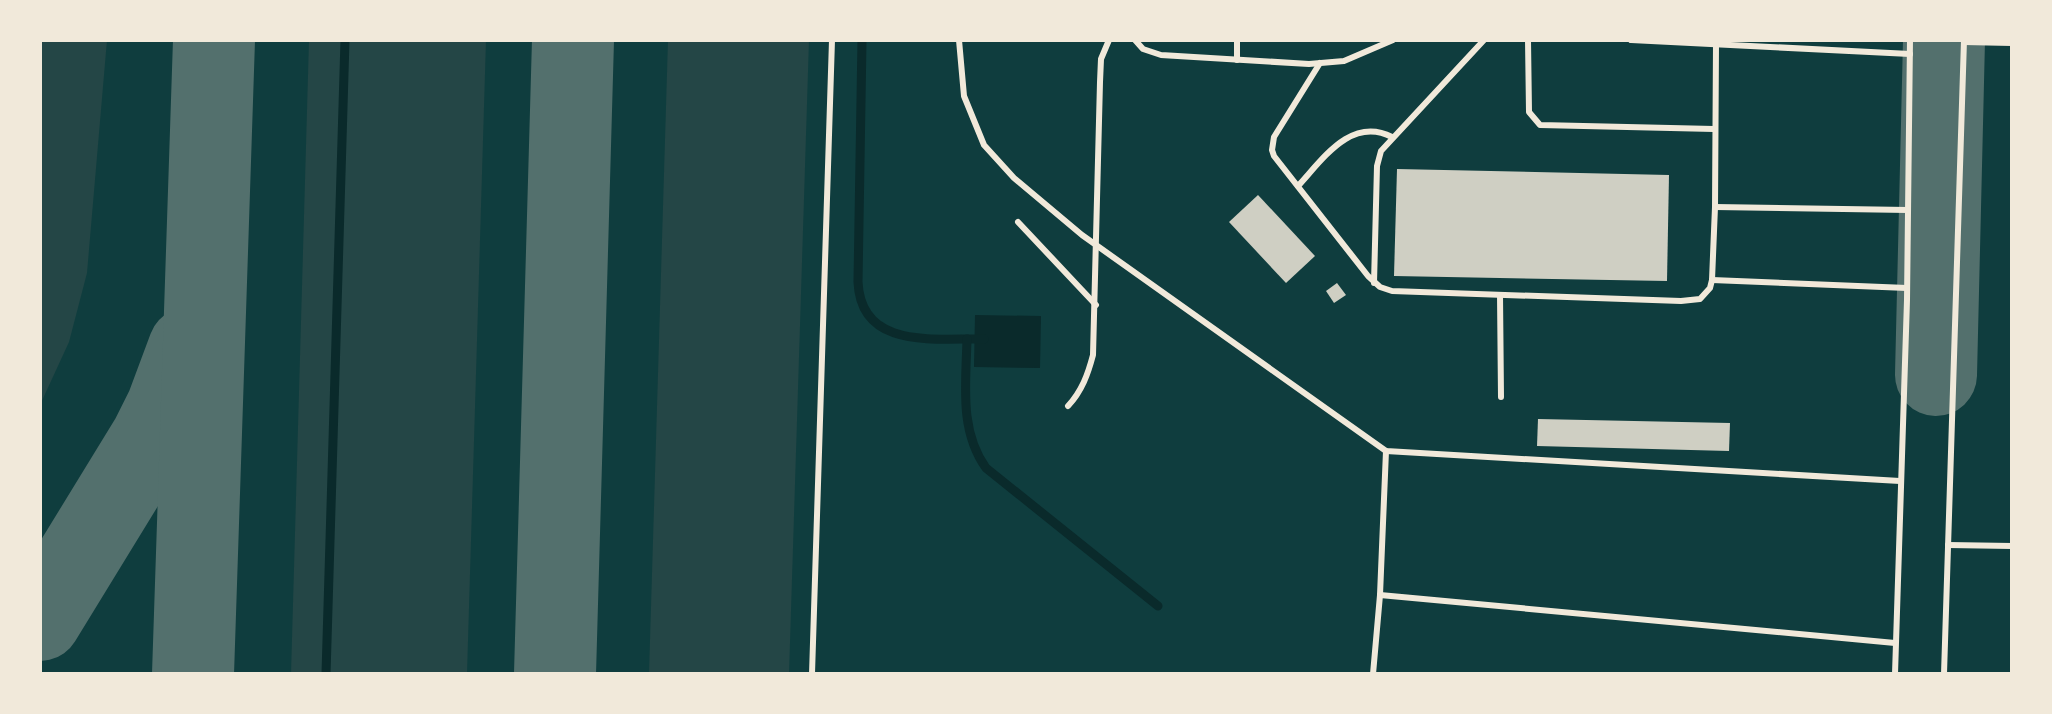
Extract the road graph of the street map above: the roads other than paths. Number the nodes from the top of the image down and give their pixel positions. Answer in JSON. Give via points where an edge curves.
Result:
{"nodes":[{"id":1,"x":832,"y":40,"type":"edge"},
{"id":2,"x":959,"y":40,"type":"edge"},
{"id":3,"x":1109,"y":40,"type":"edge"},
{"id":4,"x":1135,"y":40,"type":"edge"},
{"id":5,"x":1237,"y":40,"type":"edge"},
{"id":6,"x":1393,"y":40,"type":"edge"},
{"id":7,"x":1484,"y":40,"type":"edge"},
{"id":8,"x":1528,"y":40,"type":"edge"},
{"id":9,"x":1631,"y":40,"type":"edge"},
{"id":10,"x":1910,"y":40,"type":"edge"},
{"id":11,"x":1964,"y":41,"type":"edge"},
{"id":12,"x":2012,"y":43,"type":"edge"},
{"id":13,"x":1716,"y":44,"type":"junction"},
{"id":14,"x":1910,"y":54,"type":"junction"},
{"id":15,"x":1237,"y":60,"type":"junction"},
{"id":16,"x":1320,"y":63,"type":"junction"},
{"id":17,"x":1714,"y":129,"type":"junction"},
{"id":18,"x":1392,"y":137,"type":"junction"},
{"id":19,"x":1298,"y":186,"type":"junction"},
{"id":20,"x":1715,"y":207,"type":"junction"},
{"id":21,"x":1908,"y":210,"type":"junction"},
{"id":22,"x":1018,"y":222,"type":"dead end"},
{"id":23,"x":1095,"y":244,"type":"junction"},
{"id":24,"x":1712,"y":280,"type":"junction"},
{"id":25,"x":1374,"y":283,"type":"junction"},
{"id":26,"x":1907,"y":288,"type":"junction"},
{"id":27,"x":1500,"y":295,"type":"junction"},
{"id":28,"x":1096,"y":305,"type":"junction"},
{"id":29,"x":1501,"y":397,"type":"dead end"},
{"id":30,"x":1068,"y":406,"type":"dead end"},
{"id":31,"x":1386,"y":451,"type":"junction"},
{"id":32,"x":1900,"y":481,"type":"junction"},
{"id":33,"x":1948,"y":545,"type":"junction"},
{"id":34,"x":2012,"y":546,"type":"edge"},
{"id":35,"x":1380,"y":595,"type":"junction"},
{"id":36,"x":1895,"y":643,"type":"junction"},
{"id":37,"x":812,"y":674,"type":"edge"},
{"id":38,"x":1373,"y":674,"type":"edge"},
{"id":39,"x":1895,"y":674,"type":"edge"},
{"id":40,"x":1944,"y":674,"type":"edge"}],
"edges":[{"from":1,"to":37,"type":"lane"},
{"from":2,"to":23,"type":"lane","via":[[964,96],[984,145],[1014,178]]},
{"from":3,"to":23,"type":"lane","via":[[1101,59]]},
{"from":4,"to":15,"type":"lane","via":[[1161,55]]},
{"from":5,"to":15,"type":"lane"},
{"from":6,"to":16,"type":"lane","via":[[1344,61]]},
{"from":7,"to":18,"type":"lane"},
{"from":8,"to":17,"type":"lane","via":[[1529,112],[1540,125]]},
{"from":9,"to":13,"type":"lane"},
{"from":10,"to":14,"type":"lane"},
{"from":11,"to":12,"type":"lane"},
{"from":11,"to":33,"type":"lane"},
{"from":13,"to":14,"type":"lane"},
{"from":13,"to":17,"type":"lane"},
{"from":14,"to":21,"type":"lane"},
{"from":15,"to":16,"type":"lane"},
{"from":16,"to":19,"type":"lane","via":[[1272,143],[1274,156]]},
{"from":17,"to":20,"type":"lane"},
{"from":18,"to":19,"type":"lane","via":[[1368,131],[1347,136]]},
{"from":18,"to":25,"type":"lane","via":[[1377,166]]},
{"from":19,"to":25,"type":"lane"},
{"from":20,"to":21,"type":"lane"},
{"from":20,"to":24,"type":"lane"},
{"from":21,"to":26,"type":"lane"},
{"from":22,"to":28,"type":"lane"},
{"from":23,"to":28,"type":"lane"},
{"from":23,"to":31,"type":"lane"},
{"from":24,"to":26,"type":"lane"},
{"from":24,"to":27,"type":"lane","via":[[1705,294],[1692,301]]},
{"from":25,"to":27,"type":"lane","via":[[1392,291]]},
{"from":26,"to":32,"type":"lane"},
{"from":27,"to":29,"type":"lane"},
{"from":28,"to":30,"type":"lane","via":[[1087,378]]},
{"from":31,"to":32,"type":"lane"},
{"from":31,"to":35,"type":"lane"},
{"from":32,"to":36,"type":"lane"},
{"from":33,"to":34,"type":"lane"},
{"from":33,"to":40,"type":"lane"},
{"from":35,"to":36,"type":"lane"},
{"from":35,"to":38,"type":"lane"},
{"from":36,"to":39,"type":"lane"}]}
